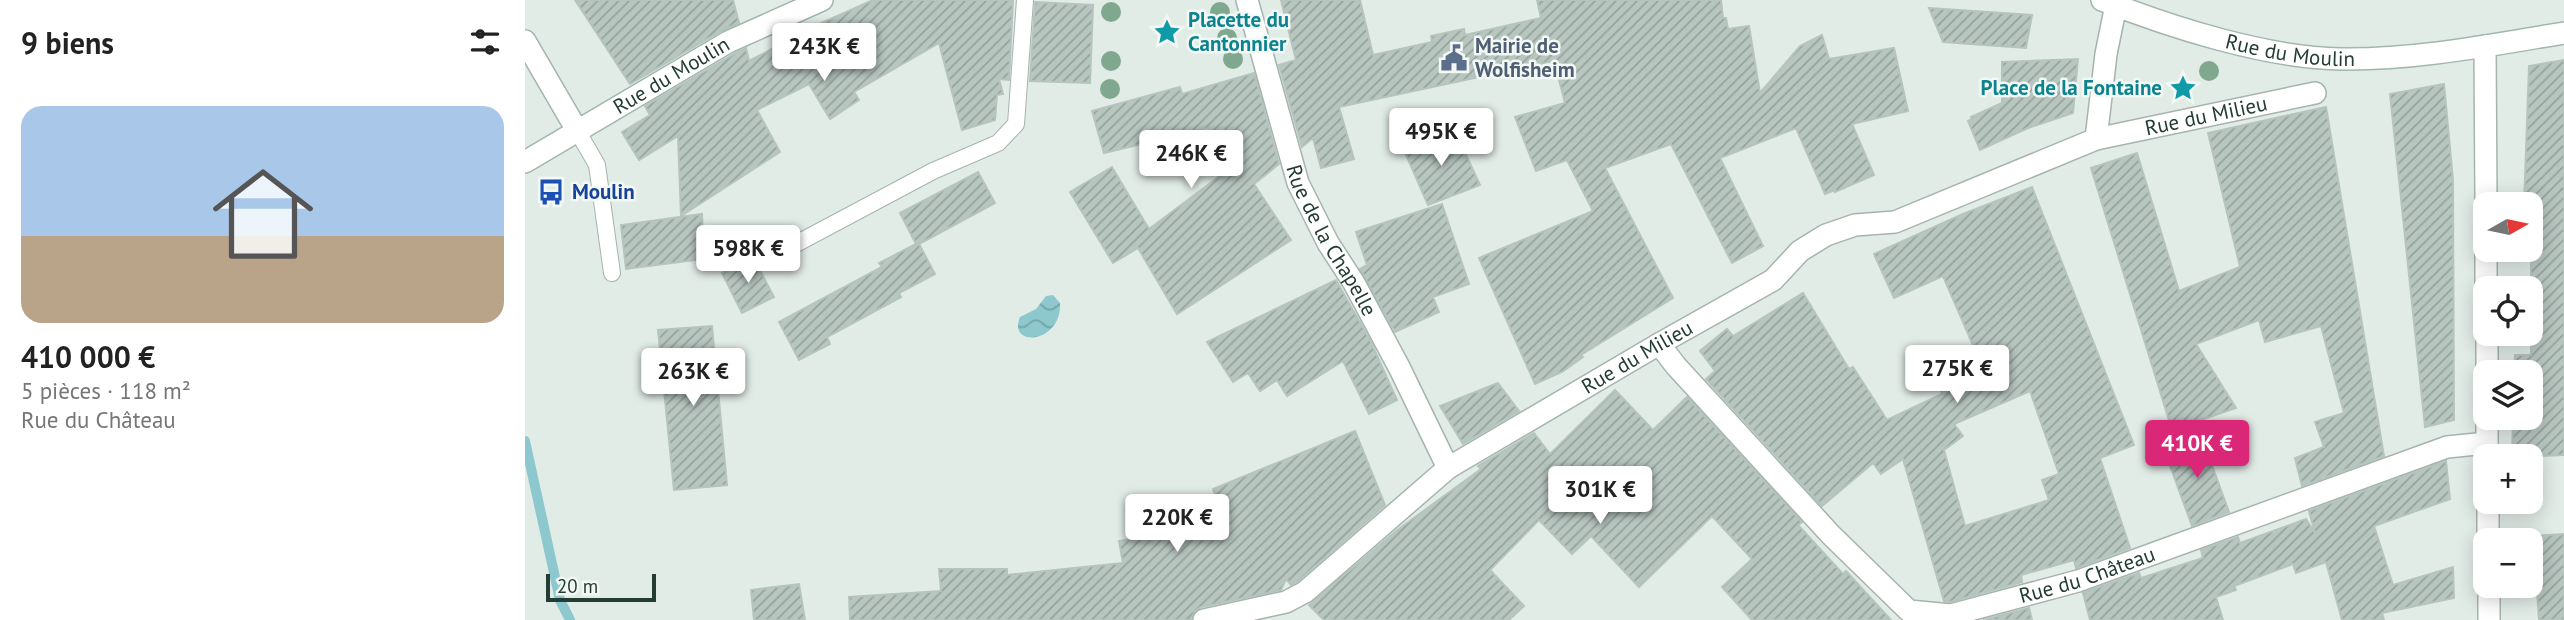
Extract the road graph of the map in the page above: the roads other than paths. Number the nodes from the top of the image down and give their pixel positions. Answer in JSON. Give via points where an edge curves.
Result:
{"nodes":[{"id":1,"x":822,"y":0,"type":"edge"},
{"id":2,"x":1025,"y":0,"type":"edge"},
{"id":3,"x":1247,"y":0,"type":"edge"},
{"id":4,"x":2112,"y":2,"type":"edge"},
{"id":5,"x":2564,"y":33,"type":"edge"},
{"id":6,"x":525,"y":41,"type":"edge"},
{"id":7,"x":2485,"y":46,"type":"junction"},
{"id":8,"x":2315,"y":93,"type":"dead end"},
{"id":9,"x":578,"y":132,"type":"junction"},
{"id":10,"x":2096,"y":139,"type":"junction"},
{"id":11,"x":525,"y":162,"type":"edge"},
{"id":12,"x":2486,"y":192,"type":"edge"},
{"id":13,"x":792,"y":246,"type":"dead end"},
{"id":14,"x":611,"y":273,"type":"dead end"},
{"id":15,"x":1659,"y":344,"type":"junction"},
{"id":16,"x":2473,"y":449,"type":"edge"},
{"id":17,"x":1448,"y":468,"type":"junction"},
{"id":18,"x":2489,"y":598,"type":"edge"},
{"id":19,"x":1953,"y":617,"type":"edge"},
{"id":20,"x":1204,"y":620,"type":"edge"},
{"id":21,"x":2489,"y":620,"type":"edge"}],
"edges":[{"from":1,"to":9,"type":"street","name":"Rue du Moulin","via":[[728,43]]},
{"from":2,"to":13,"type":"lane","via":[[1016,124],[998,143],[933,171]]},
{"from":3,"to":17,"type":"street","name":"Rue de la Chapelle","via":[[1299,183],[1394,357]]},
{"from":4,"to":7,"type":"street","name":"Rue du Moulin","via":[[2175,27],[2300,55],[2371,58]]},
{"from":4,"to":10,"type":"street"},
{"from":5,"to":7,"type":"street","name":"Rue du Moulin"},
{"from":6,"to":9,"type":"street"},
{"from":7,"to":12,"type":"street"},
{"from":8,"to":10,"type":"street","name":"Rue du Milieu"},
{"from":9,"to":11,"type":"street","name":"Rue du Moulin"},
{"from":9,"to":14,"type":"lane","via":[[597,165]]},
{"from":10,"to":15,"type":"street","name":"Rue du Milieu","via":[[1895,222],[1855,225],[1826,235],[1800,251],[1773,280]]},
{"from":15,"to":17,"type":"street","name":"Rue du Milieu"},
{"from":15,"to":19,"type":"street","name":"Rue du Château","via":[[1831,535],[1909,611]]},
{"from":16,"to":19,"type":"street","name":"Rue du Château","via":[[2447,447],[2078,581]]},
{"from":17,"to":20,"type":"street","name":"Rue du Milieu","via":[[1305,593],[1286,602]]},
{"from":18,"to":21,"type":"street"}]}
